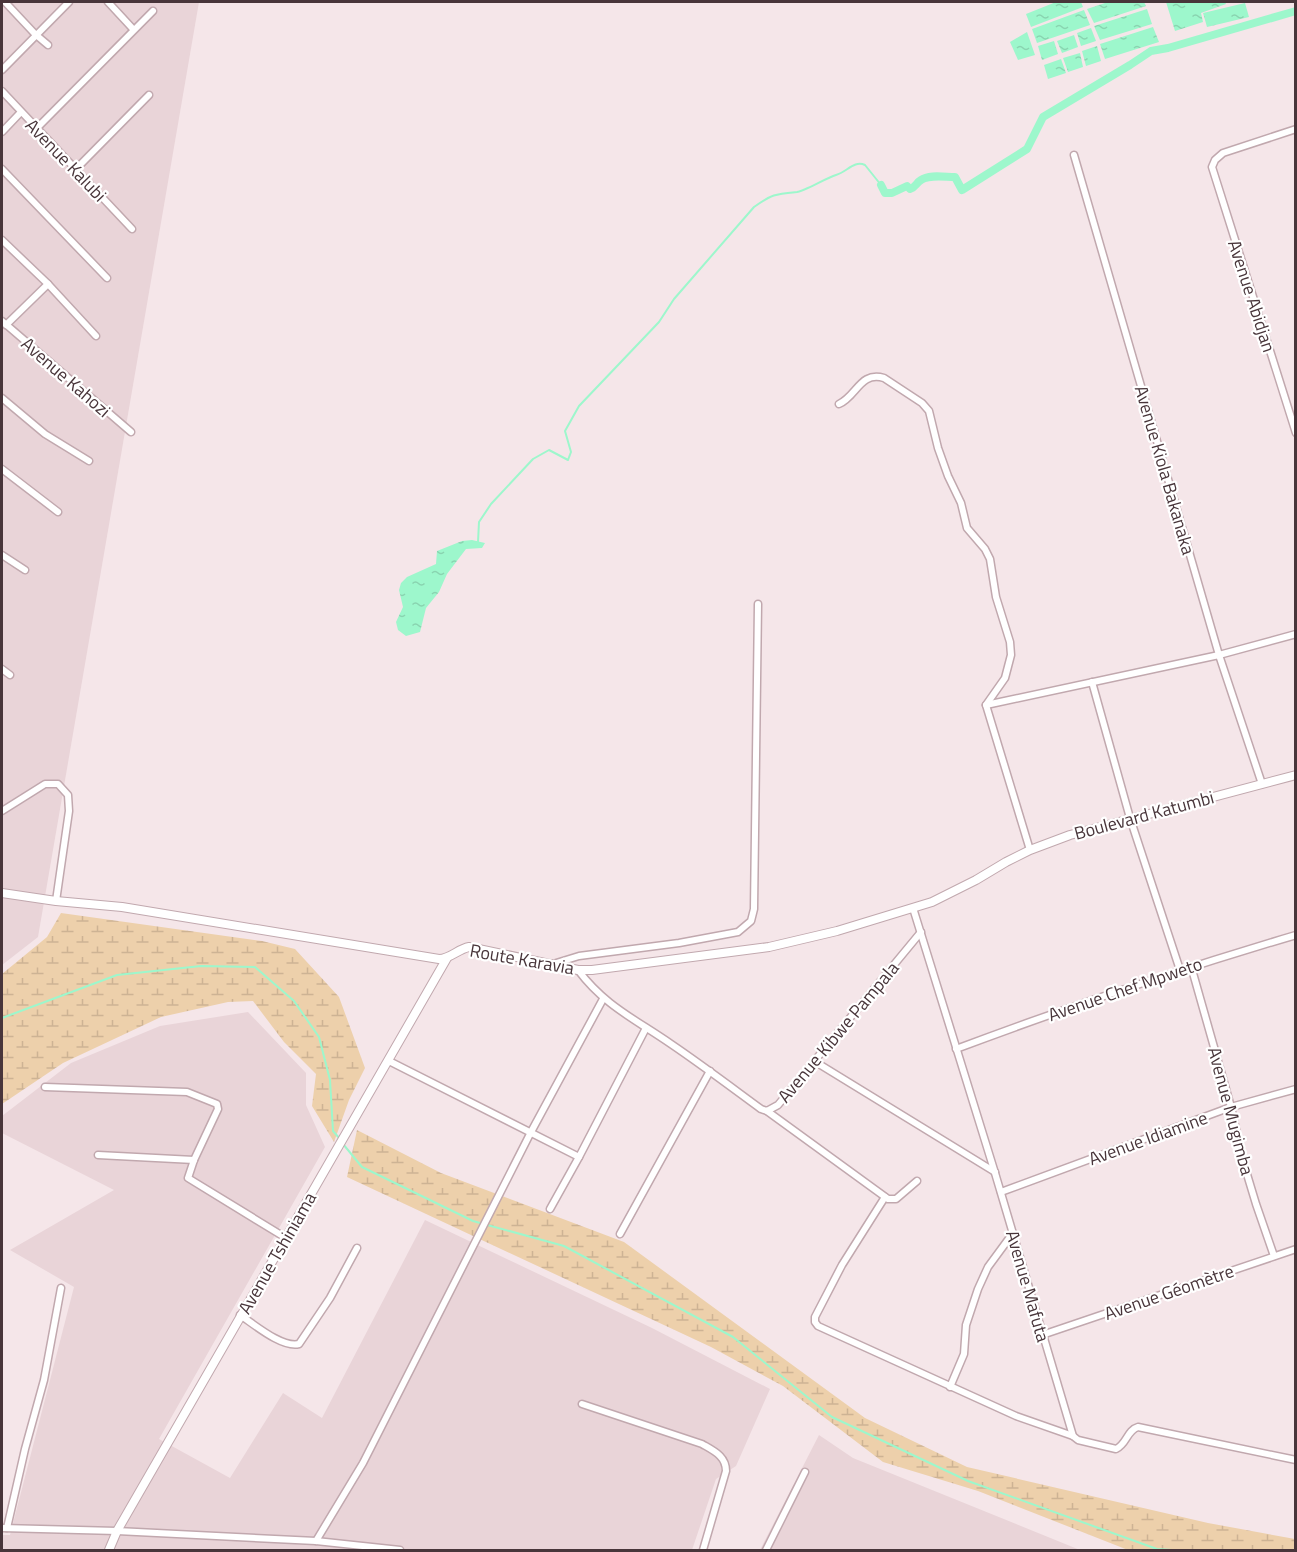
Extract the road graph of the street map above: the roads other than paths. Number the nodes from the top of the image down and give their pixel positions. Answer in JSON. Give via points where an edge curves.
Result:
{"nodes":[{"id":1,"x":4,"y":2,"type":"edge"},
{"id":2,"x":69,"y":2,"type":"edge"},
{"id":3,"x":108,"y":2,"type":"edge"},
{"id":4,"x":153,"y":11,"type":"dead end"},
{"id":5,"x":134,"y":29,"type":"junction"},
{"id":6,"x":35,"y":34,"type":"junction"},
{"id":7,"x":48,"y":45,"type":"dead end"},
{"id":8,"x":2,"y":70,"type":"edge"},
{"id":9,"x":2,"y":91,"type":"edge"},
{"id":10,"x":149,"y":94,"type":"dead end"},
{"id":11,"x":21,"y":112,"type":"junction"},
{"id":12,"x":36,"y":129,"type":"junction"},
{"id":13,"x":1296,"y":129,"type":"edge"},
{"id":14,"x":2,"y":132,"type":"edge"},
{"id":15,"x":1074,"y":155,"type":"dead end"},
{"id":16,"x":2,"y":170,"type":"edge"},
{"id":17,"x":75,"y":170,"type":"junction"},
{"id":18,"x":132,"y":229,"type":"dead end"},
{"id":19,"x":2,"y":240,"type":"edge"},
{"id":20,"x":107,"y":278,"type":"dead end"},
{"id":21,"x":48,"y":284,"type":"junction"},
{"id":22,"x":4,"y":323,"type":"edge"},
{"id":23,"x":96,"y":336,"type":"dead end"},
{"id":24,"x":2,"y":398,"type":"edge"},
{"id":25,"x":839,"y":404,"type":"dead end"},
{"id":26,"x":131,"y":432,"type":"dead end"},
{"id":27,"x":1296,"y":433,"type":"edge"},
{"id":28,"x":89,"y":461,"type":"dead end"},
{"id":29,"x":2,"y":470,"type":"edge"},
{"id":30,"x":58,"y":512,"type":"dead end"},
{"id":31,"x":2,"y":555,"type":"edge"},
{"id":32,"x":25,"y":570,"type":"dead end"},
{"id":33,"x":758,"y":604,"type":"dead end"},
{"id":34,"x":1296,"y":634,"type":"edge"},
{"id":35,"x":1219,"y":655,"type":"junction"},
{"id":36,"x":2,"y":669,"type":"edge"},
{"id":37,"x":10,"y":675,"type":"dead end"},
{"id":38,"x":1092,"y":682,"type":"junction"},
{"id":39,"x":986,"y":705,"type":"junction"},
{"id":40,"x":1296,"y":776,"type":"edge"},
{"id":41,"x":1262,"y":784,"type":"junction"},
{"id":42,"x":2,"y":811,"type":"edge"},
{"id":43,"x":1130,"y":818,"type":"junction"},
{"id":44,"x":1030,"y":850,"type":"junction"},
{"id":45,"x":998,"y":867,"type":"joint"},
{"id":46,"x":2,"y":893,"type":"edge"},
{"id":47,"x":56,"y":901,"type":"junction"},
{"id":48,"x":913,"y":908,"type":"junction"},
{"id":49,"x":921,"y":932,"type":"junction"},
{"id":50,"x":1296,"y":935,"type":"edge"},
{"id":51,"x":448,"y":957,"type":"junction"},
{"id":52,"x":430,"y":958,"type":"junction"},
{"id":53,"x":553,"y":964,"type":"junction"},
{"id":54,"x":1191,"y":966,"type":"junction"},
{"id":55,"x":578,"y":970,"type":"junction"},
{"id":56,"x":1180,"y":970,"type":"junction"},
{"id":57,"x":439,"y":973,"type":"junction"},
{"id":58,"x":603,"y":999,"type":"junction"},
{"id":59,"x":646,"y":1028,"type":"junction"},
{"id":60,"x":956,"y":1049,"type":"junction"},
{"id":61,"x":389,"y":1060,"type":"junction"},
{"id":62,"x":814,"y":1060,"type":"junction"},
{"id":63,"x":710,"y":1071,"type":"junction"},
{"id":64,"x":45,"y":1087,"type":"dead end"},
{"id":65,"x":1296,"y":1089,"type":"edge"},
{"id":66,"x":1231,"y":1107,"type":"junction"},
{"id":67,"x":767,"y":1111,"type":"junction"},
{"id":68,"x":531,"y":1132,"type":"junction"},
{"id":69,"x":98,"y":1155,"type":"dead end"},
{"id":70,"x":579,"y":1157,"type":"junction"},
{"id":71,"x":194,"y":1160,"type":"junction"},
{"id":72,"x":995,"y":1173,"type":"junction"},
{"id":73,"x":917,"y":1181,"type":"dead end"},
{"id":74,"x":1001,"y":1192,"type":"junction"},
{"id":75,"x":885,"y":1197,"type":"junction"},
{"id":76,"x":550,"y":1209,"type":"dead end"},
{"id":77,"x":1013,"y":1233,"type":"junction"},
{"id":78,"x":620,"y":1234,"type":"dead end"},
{"id":79,"x":286,"y":1238,"type":"junction"},
{"id":80,"x":357,"y":1248,"type":"dead end"},
{"id":81,"x":1296,"y":1249,"type":"edge"},
{"id":82,"x":1274,"y":1256,"type":"junction"},
{"id":83,"x":61,"y":1288,"type":"dead end"},
{"id":84,"x":240,"y":1315,"type":"junction"},
{"id":85,"x":1042,"y":1335,"type":"junction"},
{"id":86,"x":950,"y":1387,"type":"junction"},
{"id":87,"x":582,"y":1404,"type":"dead end"},
{"id":88,"x":1073,"y":1436,"type":"junction"},
{"id":89,"x":1296,"y":1460,"type":"edge"},
{"id":90,"x":805,"y":1472,"type":"dead end"},
{"id":91,"x":4,"y":1528,"type":"edge"},
{"id":92,"x":117,"y":1531,"type":"junction"},
{"id":93,"x":316,"y":1541,"type":"junction"},
{"id":94,"x":109,"y":1551,"type":"edge"},
{"id":95,"x":400,"y":1551,"type":"edge"},
{"id":96,"x":703,"y":1551,"type":"edge"},
{"id":97,"x":766,"y":1551,"type":"edge"}],
"edges":[{"from":1,"to":6,"type":"street"},
{"from":2,"to":6,"type":"street"},
{"from":3,"to":5,"type":"street"},
{"from":4,"to":5,"type":"street"},
{"from":5,"to":12,"type":"street"},
{"from":6,"to":7,"type":"street"},
{"from":6,"to":8,"type":"street"},
{"from":9,"to":11,"type":"street","name":"Avenue Kalubi"},
{"from":10,"to":17,"type":"street"},
{"from":11,"to":12,"type":"street","name":"Avenue Kalubi"},
{"from":11,"to":14,"type":"street"},
{"from":12,"to":17,"type":"street","name":"Avenue Kalubi"},
{"from":13,"to":27,"type":"street","name":"Avenue Abidjan","via":[[1231,149],[1215,160],[1212,171]]},
{"from":15,"to":35,"type":"street","name":"Avenue Kiola Bakanaka"},
{"from":16,"to":20,"type":"street"},
{"from":17,"to":18,"type":"street","name":"Avenue Kalubi"},
{"from":19,"to":21,"type":"street"},
{"from":21,"to":22,"type":"street"},
{"from":21,"to":23,"type":"street"},
{"from":22,"to":26,"type":"street","name":"Avenue Kahozi"},
{"from":24,"to":28,"type":"street","via":[[45,434]]},
{"from":25,"to":39,"type":"street","via":[[862,381],[879,376],[929,411],[967,528],[988,554],[1010,642],[1007,673]]},
{"from":29,"to":30,"type":"street"},
{"from":31,"to":32,"type":"street"},
{"from":33,"to":53,"type":"street","via":[[751,921],[729,934],[579,956]]},
{"from":34,"to":35,"type":"street"},
{"from":35,"to":38,"type":"street"},
{"from":35,"to":41,"type":"street","name":"Avenue Kiola Bakanaka"},
{"from":36,"to":37,"type":"street"},
{"from":38,"to":39,"type":"street"},
{"from":38,"to":43,"type":"street"},
{"from":39,"to":44,"type":"street"},
{"from":40,"to":41,"type":"street","name":"Boulevard Katumbi"},
{"from":41,"to":43,"type":"street","name":"Boulevard Katumbi"},
{"from":42,"to":47,"type":"street","via":[[45,784],[58,784],[68,795]]},
{"from":43,"to":44,"type":"street","name":"Boulevard Katumbi"},
{"from":43,"to":56,"type":"street"},
{"from":44,"to":45,"type":"street","name":"Boulevard Katumbi"},
{"from":45,"to":48,"type":"street","name":"Route Karavia","via":[[948,895]]},
{"from":46,"to":47,"type":"street","name":"Route Karavia"},
{"from":47,"to":52,"type":"street","name":"Route Karavia","via":[[136,909]]},
{"from":48,"to":49,"type":"street","name":"Avenue Mafuta"},
{"from":48,"to":55,"type":"street","name":"Route Karavia","via":[[769,947]]},
{"from":49,"to":60,"type":"street","name":"Avenue Mafuta"},
{"from":49,"to":62,"type":"street","name":"Avenue Kibwe Pampala"},
{"from":50,"to":54,"type":"street","name":"Avenue Chef Mpweto"},
{"from":51,"to":52,"type":"street","name":"Route Karavia"},
{"from":51,"to":53,"type":"street","name":"Route Karavia","via":[[469,947]]},
{"from":51,"to":57,"type":"street","name":"Avenue Tshiniama"},
{"from":52,"to":57,"type":"street"},
{"from":53,"to":55,"type":"street","name":"Route Karavia"},
{"from":54,"to":56,"type":"street","name":"Avenue Chef Mpweto"},
{"from":54,"to":66,"type":"street","name":"Avenue Mugimba"},
{"from":55,"to":58,"type":"street","name":"Avenue Kibwe Pampala"},
{"from":56,"to":60,"type":"street","name":"Avenue Chef Mpweto"},
{"from":57,"to":61,"type":"street","name":"Avenue Tshiniama"},
{"from":58,"to":59,"type":"street","name":"Avenue Kibwe Pampala"},
{"from":58,"to":68,"type":"street"},
{"from":59,"to":63,"type":"street","name":"Avenue Kibwe Pampala"},
{"from":59,"to":70,"type":"street"},
{"from":60,"to":72,"type":"street","name":"Avenue Mafuta"},
{"from":61,"to":68,"type":"street"},
{"from":61,"to":79,"type":"street","name":"Avenue Tshiniama"},
{"from":62,"to":67,"type":"street","name":"Avenue Kibwe Pampala","via":[[778,1104]]},
{"from":62,"to":72,"type":"street"},
{"from":63,"to":67,"type":"street","name":"Avenue Kibwe Pampala"},
{"from":63,"to":78,"type":"street"},
{"from":64,"to":71,"type":"street","via":[[187,1092],[215,1103],[218,1109]]},
{"from":65,"to":66,"type":"street","name":"Avenue Idiamine"},
{"from":66,"to":74,"type":"street","name":"Avenue Idiamine"},
{"from":66,"to":82,"type":"street","name":"Avenue Mugimba"},
{"from":67,"to":75,"type":"street"},
{"from":68,"to":70,"type":"street"},
{"from":68,"to":93,"type":"street","via":[[363,1463]]},
{"from":69,"to":71,"type":"street"},
{"from":70,"to":76,"type":"street"},
{"from":71,"to":79,"type":"street","via":[[189,1180]]},
{"from":72,"to":74,"type":"street","name":"Avenue Mafuta"},
{"from":73,"to":75,"type":"street","via":[[896,1198]]},
{"from":74,"to":77,"type":"street","name":"Avenue Mafuta"},
{"from":75,"to":86,"type":"street","via":[[842,1265],[815,1322]]},
{"from":77,"to":85,"type":"street","name":"Avenue Mafuta"},
{"from":77,"to":86,"type":"street","via":[[978,1289],[966,1325],[964,1354]]},
{"from":79,"to":84,"type":"street","name":"Avenue Tshiniama"},
{"from":80,"to":84,"type":"street","via":[[299,1344],[283,1342]]},
{"from":81,"to":82,"type":"street","name":"Avenue Géomètre"},
{"from":82,"to":85,"type":"street","name":"Avenue Géomètre"},
{"from":83,"to":91,"type":"street","via":[[44,1380]]},
{"from":84,"to":92,"type":"street","name":"Avenue Tshiniama"},
{"from":85,"to":88,"type":"street","name":"Avenue Mafuta"},
{"from":86,"to":88,"type":"street"},
{"from":87,"to":96,"type":"street","via":[[702,1444],[720,1455],[726,1471]]},
{"from":88,"to":89,"type":"street","via":[[1116,1449],[1138,1427]]},
{"from":90,"to":97,"type":"street"},
{"from":91,"to":92,"type":"street"},
{"from":92,"to":93,"type":"street"},
{"from":92,"to":94,"type":"street","name":"Avenue Tshiniama"},
{"from":93,"to":95,"type":"street"}]}
